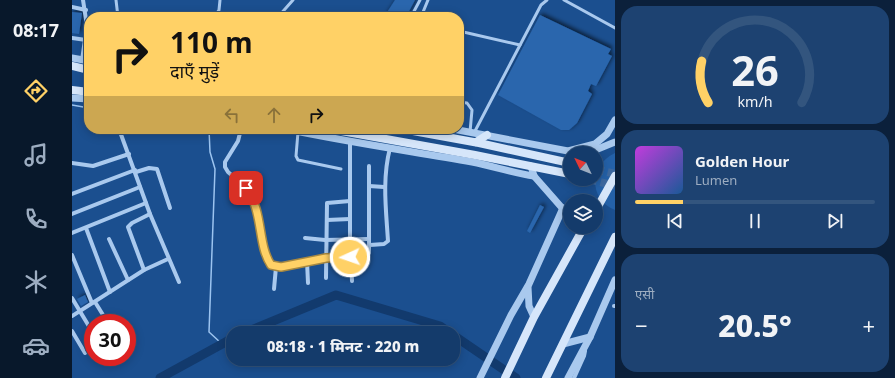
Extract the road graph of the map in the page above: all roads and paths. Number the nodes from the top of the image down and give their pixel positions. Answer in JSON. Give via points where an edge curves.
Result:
{"nodes":[{"id":1,"x":83,"y":0,"type":"edge"},
{"id":2,"x":116,"y":0,"type":"edge"},
{"id":3,"x":220,"y":0,"type":"edge"},
{"id":4,"x":293,"y":0,"type":"edge"},
{"id":5,"x":420,"y":0,"type":"edge"},
{"id":6,"x":428,"y":0,"type":"edge"},
{"id":7,"x":547,"y":0,"type":"edge"},
{"id":8,"x":564,"y":0,"type":"edge"},
{"id":9,"x":72,"y":7,"type":"edge"},
{"id":10,"x":86,"y":10,"type":"joint"},
{"id":11,"x":117,"y":12,"type":"edge"},
{"id":12,"x":218,"y":12,"type":"edge"},
{"id":13,"x":282,"y":12,"type":"edge"},
{"id":14,"x":414,"y":12,"type":"edge"},
{"id":15,"x":423,"y":12,"type":"edge"},
{"id":16,"x":615,"y":28,"type":"edge"},
{"id":17,"x":464,"y":32,"type":"edge"},
{"id":18,"x":72,"y":38,"type":"edge"},
{"id":19,"x":84,"y":40,"type":"edge"},
{"id":20,"x":520,"y":45,"type":"junction"},
{"id":21,"x":72,"y":58,"type":"edge"},
{"id":22,"x":84,"y":60,"type":"edge"},
{"id":23,"x":72,"y":66,"type":"edge"},
{"id":24,"x":84,"y":69,"type":"edge"},
{"id":25,"x":72,"y":90,"type":"edge"},
{"id":26,"x":84,"y":91,"type":"edge"},
{"id":27,"x":72,"y":98,"type":"edge"},
{"id":28,"x":84,"y":99,"type":"edge"},
{"id":29,"x":464,"y":103,"type":"edge"},
{"id":30,"x":615,"y":120,"type":"edge"},
{"id":31,"x":464,"y":131,"type":"edge"},
{"id":32,"x":472,"y":132,"type":"junction"},
{"id":33,"x":121,"y":134,"type":"edge"},
{"id":34,"x":240,"y":134,"type":"edge"},
{"id":35,"x":298,"y":134,"type":"edge"},
{"id":36,"x":308,"y":134,"type":"edge"},
{"id":37,"x":357,"y":134,"type":"edge"},
{"id":38,"x":445,"y":134,"type":"edge"},
{"id":39,"x":487,"y":135,"type":"junction"},
{"id":40,"x":350,"y":142,"type":"junction"},
{"id":41,"x":476,"y":142,"type":"junction"},
{"id":42,"x":614,"y":142,"type":"edge"},
{"id":43,"x":599,"y":146,"type":"joint"},
{"id":44,"x":390,"y":148,"type":"junction"},
{"id":45,"x":563,"y":150,"type":"edge"},
{"id":46,"x":129,"y":154,"type":"junction"},
{"id":47,"x":563,"y":161,"type":"edge"},
{"id":48,"x":72,"y":163,"type":"edge"},
{"id":49,"x":369,"y":166,"type":"dead end"},
{"id":50,"x":531,"y":166,"type":"junction"},
{"id":51,"x":341,"y":169,"type":"dead end"},
{"id":52,"x":136,"y":171,"type":"junction"},
{"id":53,"x":563,"y":173,"type":"edge"},
{"id":54,"x":534,"y":176,"type":"junction"},
{"id":55,"x":615,"y":176,"type":"edge"},
{"id":56,"x":140,"y":186,"type":"junction"},
{"id":57,"x":369,"y":186,"type":"junction"},
{"id":58,"x":384,"y":187,"type":"junction"},
{"id":59,"x":72,"y":194,"type":"edge"},
{"id":60,"x":603,"y":197,"type":"edge"},
{"id":61,"x":350,"y":202,"type":"junction"},
{"id":62,"x":146,"y":203,"type":"junction"},
{"id":63,"x":170,"y":208,"type":"dead end"},
{"id":64,"x":563,"y":208,"type":"joint"},
{"id":65,"x":72,"y":214,"type":"edge"},
{"id":66,"x":150,"y":214,"type":"junction"},
{"id":67,"x":350,"y":219,"type":"junction"},
{"id":68,"x":327,"y":220,"type":"junction"},
{"id":69,"x":86,"y":228,"type":"junction"},
{"id":70,"x":72,"y":233,"type":"edge"},
{"id":71,"x":578,"y":234,"type":"edge"},
{"id":72,"x":305,"y":238,"type":"dead end"},
{"id":73,"x":615,"y":238,"type":"edge"},
{"id":74,"x":109,"y":239,"type":"dead end"},
{"id":75,"x":369,"y":239,"type":"junction"},
{"id":76,"x":326,"y":240,"type":"junction"},
{"id":77,"x":350,"y":240,"type":"junction"},
{"id":78,"x":370,"y":245,"type":"junction"},
{"id":79,"x":72,"y":255,"type":"edge"},
{"id":80,"x":350,"y":257,"type":"junction"},
{"id":81,"x":326,"y":258,"type":"junction"},
{"id":82,"x":168,"y":259,"type":"junction"},
{"id":83,"x":307,"y":261,"type":"junction"},
{"id":84,"x":276,"y":267,"type":"junction"},
{"id":85,"x":144,"y":270,"type":"junction"},
{"id":86,"x":326,"y":278,"type":"dead end"},
{"id":87,"x":128,"y":280,"type":"junction"},
{"id":88,"x":352,"y":281,"type":"dead end"},
{"id":89,"x":179,"y":282,"type":"dead end"},
{"id":90,"x":308,"y":283,"type":"dead end"},
{"id":91,"x":529,"y":284,"type":"junction"},
{"id":92,"x":614,"y":285,"type":"edge"},
{"id":93,"x":274,"y":289,"type":"dead end"},
{"id":94,"x":110,"y":292,"type":"junction"},
{"id":95,"x":72,"y":298,"type":"edge"},
{"id":96,"x":94,"y":302,"type":"junction"},
{"id":97,"x":80,"y":311,"type":"junction"},
{"id":98,"x":102,"y":314,"type":"edge"},
{"id":99,"x":72,"y":316,"type":"edge"},
{"id":100,"x":534,"y":317,"type":"junction"},
{"id":101,"x":84,"y":318,"type":"edge"},
{"id":102,"x":72,"y":331,"type":"edge"},
{"id":103,"x":590,"y":337,"type":"junction"},
{"id":104,"x":563,"y":344,"type":"junction"},
{"id":105,"x":584,"y":347,"type":"junction"},
{"id":106,"x":84,"y":350,"type":"edge"},
{"id":107,"x":480,"y":378,"type":"edge"},
{"id":108,"x":505,"y":378,"type":"edge"},
{"id":109,"x":546,"y":378,"type":"edge"},
{"id":110,"x":568,"y":378,"type":"edge"},
{"id":111,"x":574,"y":378,"type":"edge"}],
"edges":[{"from":1,"to":10,"type":"street"},
{"from":2,"to":11,"type":"lane"},
{"from":3,"to":12,"type":"lane"},
{"from":4,"to":13,"type":"lane"},
{"from":5,"to":14,"type":"lane"},
{"from":6,"to":15,"type":"lane"},
{"from":7,"to":20,"type":"lane","via":[[541,5]]},
{"from":8,"to":16,"type":"lane"},
{"from":9,"to":10,"type":"street"},
{"from":17,"to":20,"type":"lane"},
{"from":18,"to":19,"type":"street"},
{"from":20,"to":32,"type":"lane"},
{"from":21,"to":22,"type":"street"},
{"from":23,"to":24,"type":"main road"},
{"from":25,"to":26,"type":"main road"},
{"from":27,"to":28,"type":"street"},
{"from":29,"to":32,"type":"lane","via":[[471,107],[473,114]]},
{"from":30,"to":43,"type":"street"},
{"from":31,"to":32,"type":"street"},
{"from":32,"to":39,"type":"street"},
{"from":33,"to":46,"type":"street"},
{"from":34,"to":84,"type":"street","via":[[238,142],[225,162],[225,167],[250,194],[257,210],[269,262]]},
{"from":35,"to":51,"type":"lane","via":[[298,160]]},
{"from":36,"to":40,"type":"street"},
{"from":37,"to":50,"type":"main road"},
{"from":38,"to":41,"type":"main road"},
{"from":39,"to":41,"type":"main road"},
{"from":39,"to":45,"type":"street"},
{"from":40,"to":44,"type":"street"},
{"from":40,"to":61,"type":"street"},
{"from":41,"to":47,"type":"main road"},
{"from":42,"to":43,"type":"street"},
{"from":44,"to":54,"type":"street"},
{"from":44,"to":58,"type":"street","via":[[385,166]]},
{"from":46,"to":48,"type":"street","via":[[92,166]]},
{"from":46,"to":52,"type":"street"},
{"from":49,"to":57,"type":"street"},
{"from":50,"to":53,"type":"main road"},
{"from":50,"to":54,"type":"street"},
{"from":52,"to":56,"type":"street"},
{"from":52,"to":59,"type":"street"},
{"from":52,"to":63,"type":"street","via":[[157,169]]},
{"from":54,"to":64,"type":"street"},
{"from":55,"to":60,"type":"main road"},
{"from":56,"to":62,"type":"street"},
{"from":56,"to":65,"type":"street"},
{"from":57,"to":58,"type":"street"},
{"from":57,"to":75,"type":"street"},
{"from":58,"to":78,"type":"street","via":[[388,241],[384,244]]},
{"from":61,"to":67,"type":"street"},
{"from":61,"to":68,"type":"street","via":[[328,202]]},
{"from":62,"to":66,"type":"street"},
{"from":62,"to":69,"type":"street"},
{"from":64,"to":91,"type":"street"},
{"from":66,"to":82,"type":"street"},
{"from":66,"to":85,"type":"street","via":[[128,227]]},
{"from":67,"to":68,"type":"street"},
{"from":67,"to":77,"type":"street"},
{"from":68,"to":76,"type":"street"},
{"from":69,"to":70,"type":"street"},
{"from":69,"to":94,"type":"street"},
{"from":71,"to":100,"type":"main road"},
{"from":72,"to":76,"type":"street"},
{"from":73,"to":104,"type":"main road"},
{"from":74,"to":87,"type":"street"},
{"from":75,"to":77,"type":"street"},
{"from":75,"to":78,"type":"street"},
{"from":76,"to":77,"type":"street"},
{"from":76,"to":81,"type":"street"},
{"from":77,"to":80,"type":"street"},
{"from":78,"to":80,"type":"street","via":[[366,255]]},
{"from":79,"to":96,"type":"street"},
{"from":80,"to":81,"type":"street"},
{"from":80,"to":88,"type":"street"},
{"from":81,"to":83,"type":"street"},
{"from":81,"to":86,"type":"street"},
{"from":82,"to":85,"type":"street"},
{"from":82,"to":89,"type":"street"},
{"from":83,"to":84,"type":"street"},
{"from":83,"to":90,"type":"street"},
{"from":84,"to":93,"type":"street"},
{"from":85,"to":87,"type":"street"},
{"from":87,"to":94,"type":"street"},
{"from":91,"to":100,"type":"street","via":[[529,306]]},
{"from":91,"to":107,"type":"street"},
{"from":92,"to":103,"type":"street"},
{"from":94,"to":96,"type":"street"},
{"from":95,"to":97,"type":"street"},
{"from":96,"to":97,"type":"street"},
{"from":96,"to":98,"type":"street"},
{"from":97,"to":99,"type":"street"},
{"from":97,"to":101,"type":"street"},
{"from":100,"to":108,"type":"main road"},
{"from":102,"to":106,"type":"street"},
{"from":103,"to":104,"type":"street"},
{"from":103,"to":105,"type":"street"},
{"from":104,"to":109,"type":"main road"},
{"from":105,"to":110,"type":"street"},
{"from":105,"to":111,"type":"street","via":[[584,356]]}]}
